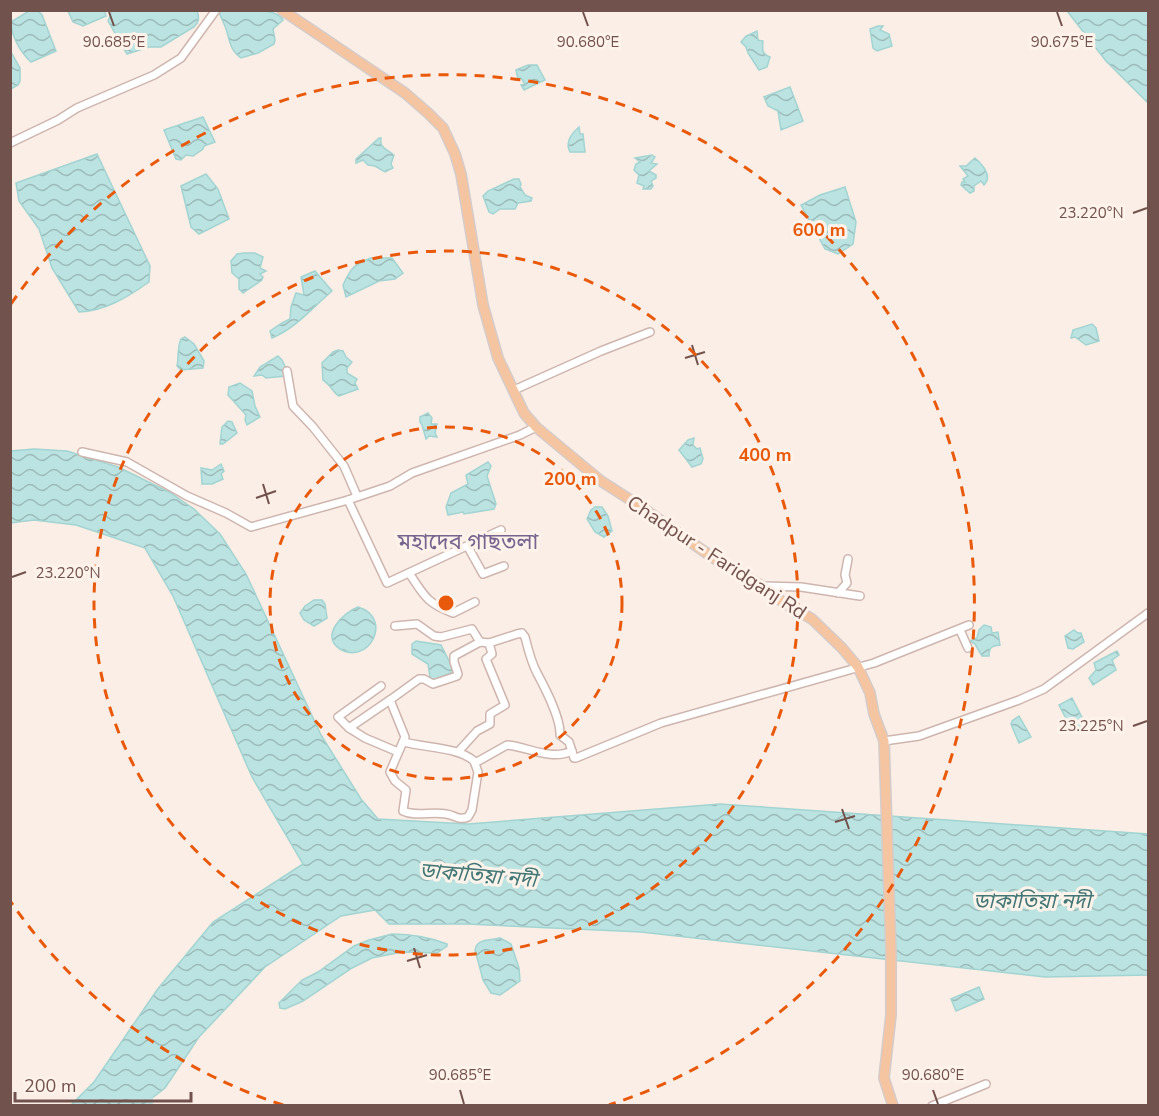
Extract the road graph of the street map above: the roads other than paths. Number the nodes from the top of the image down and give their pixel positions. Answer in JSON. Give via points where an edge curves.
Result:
{"nodes":[{"id":1,"x":216,"y":10,"type":"edge"},
{"id":2,"x":282,"y":10,"type":"edge"},
{"id":3,"x":10,"y":143,"type":"edge"},
{"id":4,"x":650,"y":332,"type":"dead end"},
{"id":5,"x":287,"y":371,"type":"dead end"},
{"id":6,"x":514,"y":390,"type":"junction"},
{"id":7,"x":536,"y":427,"type":"junction"},
{"id":8,"x":82,"y":452,"type":"dead end"},
{"id":9,"x":357,"y":496,"type":"junction"},
{"id":10,"x":348,"y":500,"type":"junction"},
{"id":11,"x":501,"y":530,"type":"dead end"},
{"id":12,"x":468,"y":547,"type":"junction"},
{"id":13,"x":848,"y":559,"type":"dead end"},
{"id":14,"x":504,"y":566,"type":"dead end"},
{"id":15,"x":409,"y":573,"type":"junction"},
{"id":16,"x":762,"y":586,"type":"junction"},
{"id":17,"x":838,"y":593,"type":"junction"},
{"id":18,"x":861,"y":596,"type":"dead end"},
{"id":19,"x":475,"y":602,"type":"dead end"},
{"id":20,"x":1149,"y":613,"type":"edge"},
{"id":21,"x":396,"y":626,"type":"dead end"},
{"id":22,"x":969,"y":626,"type":"dead end"},
{"id":23,"x":960,"y":630,"type":"junction"},
{"id":24,"x":480,"y":642,"type":"junction"},
{"id":25,"x":489,"y":643,"type":"junction"},
{"id":26,"x":968,"y":648,"type":"dead end"},
{"id":27,"x":858,"y":667,"type":"junction"},
{"id":28,"x":381,"y":686,"type":"dead end"},
{"id":29,"x":390,"y":700,"type":"junction"},
{"id":30,"x":349,"y":728,"type":"junction"},
{"id":31,"x":884,"y":741,"type":"junction"},
{"id":32,"x":404,"y":742,"type":"junction"},
{"id":33,"x":572,"y":751,"type":"junction"},
{"id":34,"x":398,"y":752,"type":"junction"},
{"id":35,"x":458,"y":752,"type":"junction"},
{"id":36,"x":475,"y":763,"type":"junction"},
{"id":37,"x":986,"y":1084,"type":"dead end"},
{"id":38,"x":893,"y":1106,"type":"edge"},
{"id":39,"x":932,"y":1106,"type":"edge"}],
"edges":[{"from":1,"to":3,"type":"street","via":[[173,64]]},
{"from":2,"to":6,"type":"main road","name":"Chadpur - Faridganj Rd","via":[[405,93],[443,128],[461,174],[483,305],[498,358]]},
{"from":4,"to":6,"type":"street"},
{"from":5,"to":9,"type":"street","via":[[293,406],[344,466]]},
{"from":6,"to":7,"type":"main road","name":"Chadpur - Faridganj Rd","via":[[524,413]]},
{"from":7,"to":9,"type":"street"},
{"from":7,"to":16,"type":"main road","name":"Chadpur - Faridganj Rd","via":[[601,481],[712,557]]},
{"from":8,"to":10,"type":"street","via":[[127,462],[251,527]]},
{"from":9,"to":10,"type":"street"},
{"from":10,"to":15,"type":"street","via":[[387,583]]},
{"from":11,"to":12,"type":"street"},
{"from":12,"to":14,"type":"street","via":[[483,574]]},
{"from":12,"to":15,"type":"street"},
{"from":13,"to":17,"type":"street","via":[[847,583]]},
{"from":15,"to":19,"type":"street","via":[[421,594],[437,607],[453,613]]},
{"from":16,"to":17,"type":"street"},
{"from":16,"to":27,"type":"main road","name":"Chadpur - Faridganj Rd","via":[[812,619]]},
{"from":17,"to":18,"type":"street"},
{"from":20,"to":31,"type":"street","via":[[1044,689],[919,736]]},
{"from":21,"to":24,"type":"street","via":[[417,624],[441,637],[472,629]]},
{"from":22,"to":23,"type":"street"},
{"from":23,"to":26,"type":"street"},
{"from":23,"to":27,"type":"street"},
{"from":24,"to":25,"type":"street"},
{"from":24,"to":29,"type":"street","via":[[454,656],[457,676],[433,684],[419,679]]},
{"from":25,"to":33,"type":"street","via":[[522,633],[558,718],[560,735]]},
{"from":25,"to":35,"type":"street","via":[[492,654],[486,659],[505,705],[490,714],[490,724],[477,731]]},
{"from":27,"to":31,"type":"main road","name":"Chadpur - Faridganj Rd"},
{"from":27,"to":33,"type":"street","via":[[661,723],[579,758],[574,758]]},
{"from":28,"to":30,"type":"street","via":[[338,717]]},
{"from":29,"to":30,"type":"street"},
{"from":29,"to":32,"type":"street"},
{"from":30,"to":34,"type":"street"},
{"from":31,"to":38,"type":"main road","name":"Chadpur - Faridganj Rd","via":[[891,952],[891,1015],[884,1078]]},
{"from":32,"to":34,"type":"street"},
{"from":32,"to":35,"type":"street"},
{"from":33,"to":36,"type":"street","via":[[549,756],[507,745]]},
{"from":34,"to":36,"type":"street","via":[[390,772],[406,790],[402,807],[406,813],[468,817],[478,772]]},
{"from":35,"to":36,"type":"street"},
{"from":37,"to":39,"type":"street"}]}
